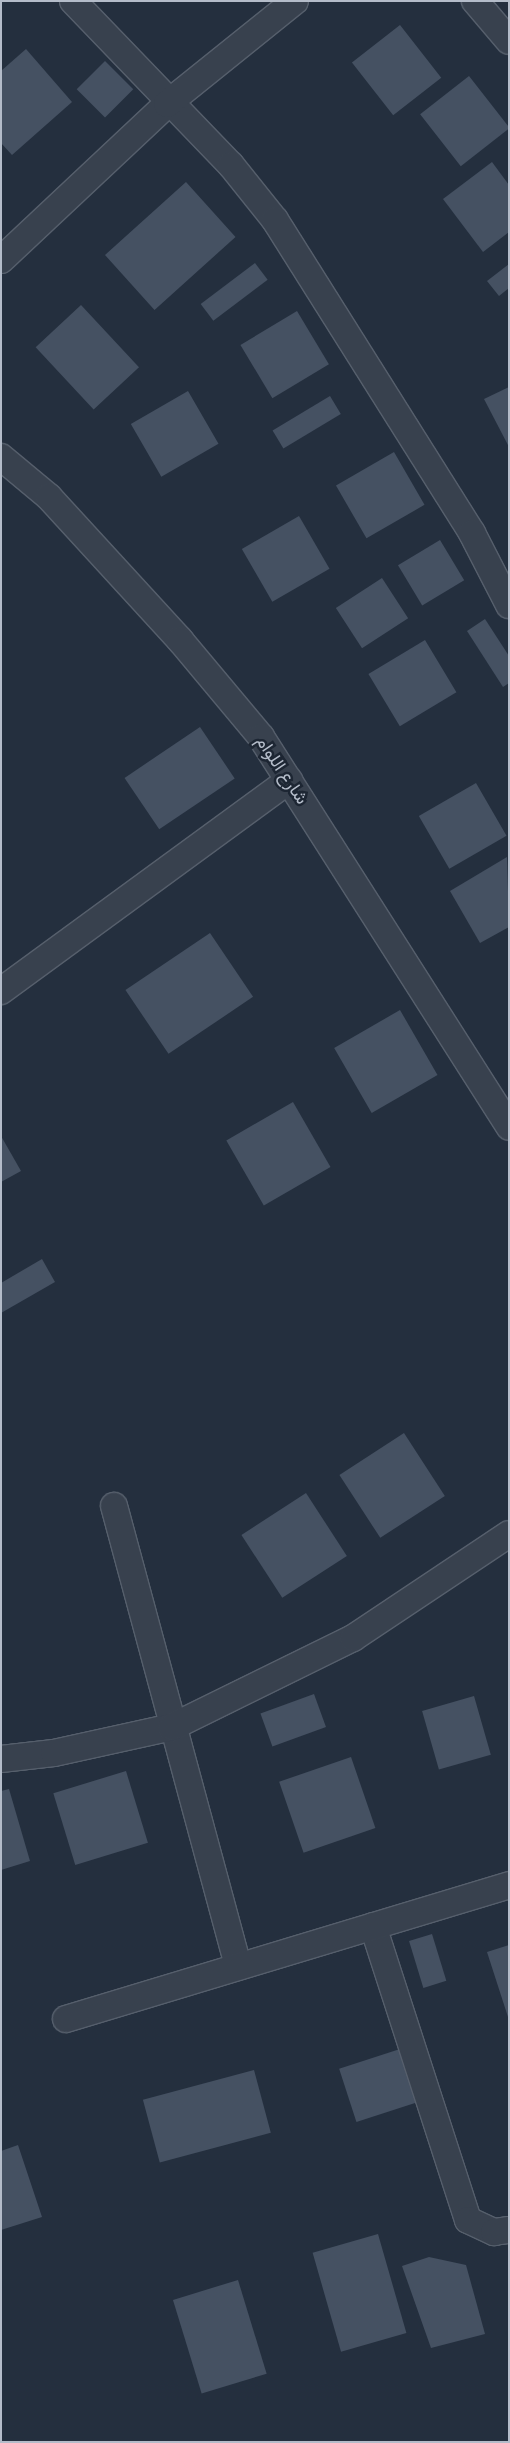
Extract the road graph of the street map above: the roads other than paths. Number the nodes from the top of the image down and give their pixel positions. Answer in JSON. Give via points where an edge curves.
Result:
{"nodes":[{"id":1,"x":72,"y":1,"type":"edge"},
{"id":2,"x":295,"y":1,"type":"edge"},
{"id":3,"x":475,"y":1,"type":"edge"},
{"id":4,"x":509,"y":41,"type":"edge"},
{"id":5,"x":167,"y":104,"type":"junction"},
{"id":6,"x":1,"y":260,"type":"edge"},
{"id":7,"x":1,"y":457,"type":"edge"},
{"id":8,"x":509,"y":605,"type":"edge"},
{"id":9,"x":289,"y":780,"type":"junction"},
{"id":10,"x":1,"y":991,"type":"edge"},
{"id":11,"x":509,"y":1127,"type":"edge"},
{"id":12,"x":114,"y":1506,"type":"dead end"},
{"id":13,"x":509,"y":1534,"type":"edge"},
{"id":14,"x":172,"y":1726,"type":"junction"},
{"id":15,"x":1,"y":1759,"type":"edge"},
{"id":16,"x":509,"y":1885,"type":"edge"},
{"id":17,"x":373,"y":1926,"type":"junction"},
{"id":18,"x":238,"y":1967,"type":"junction"},
{"id":19,"x":66,"y":2019,"type":"dead end"},
{"id":20,"x":509,"y":2230,"type":"edge"}],
"edges":[{"from":1,"to":5,"type":"street"},
{"from":2,"to":5,"type":"street"},
{"from":3,"to":4,"type":"street"},
{"from":5,"to":6,"type":"street"},
{"from":5,"to":8,"type":"street","via":[[231,166],[275,220],[326,294],[472,533]]},
{"from":7,"to":9,"type":"street","name":"شارع اللوام","via":[[49,497],[180,640],[261,737]]},
{"from":9,"to":10,"type":"street"},
{"from":9,"to":11,"type":"street","name":"شارع اللوام"},
{"from":12,"to":14,"type":"street"},
{"from":13,"to":14,"type":"street","via":[[353,1638]]},
{"from":14,"to":15,"type":"street","via":[[54,1753]]},
{"from":14,"to":18,"type":"street"},
{"from":16,"to":17,"type":"street"},
{"from":17,"to":18,"type":"street"},
{"from":17,"to":20,"type":"street","via":[[468,2220],[494,2232]]},
{"from":18,"to":19,"type":"street"}]}
